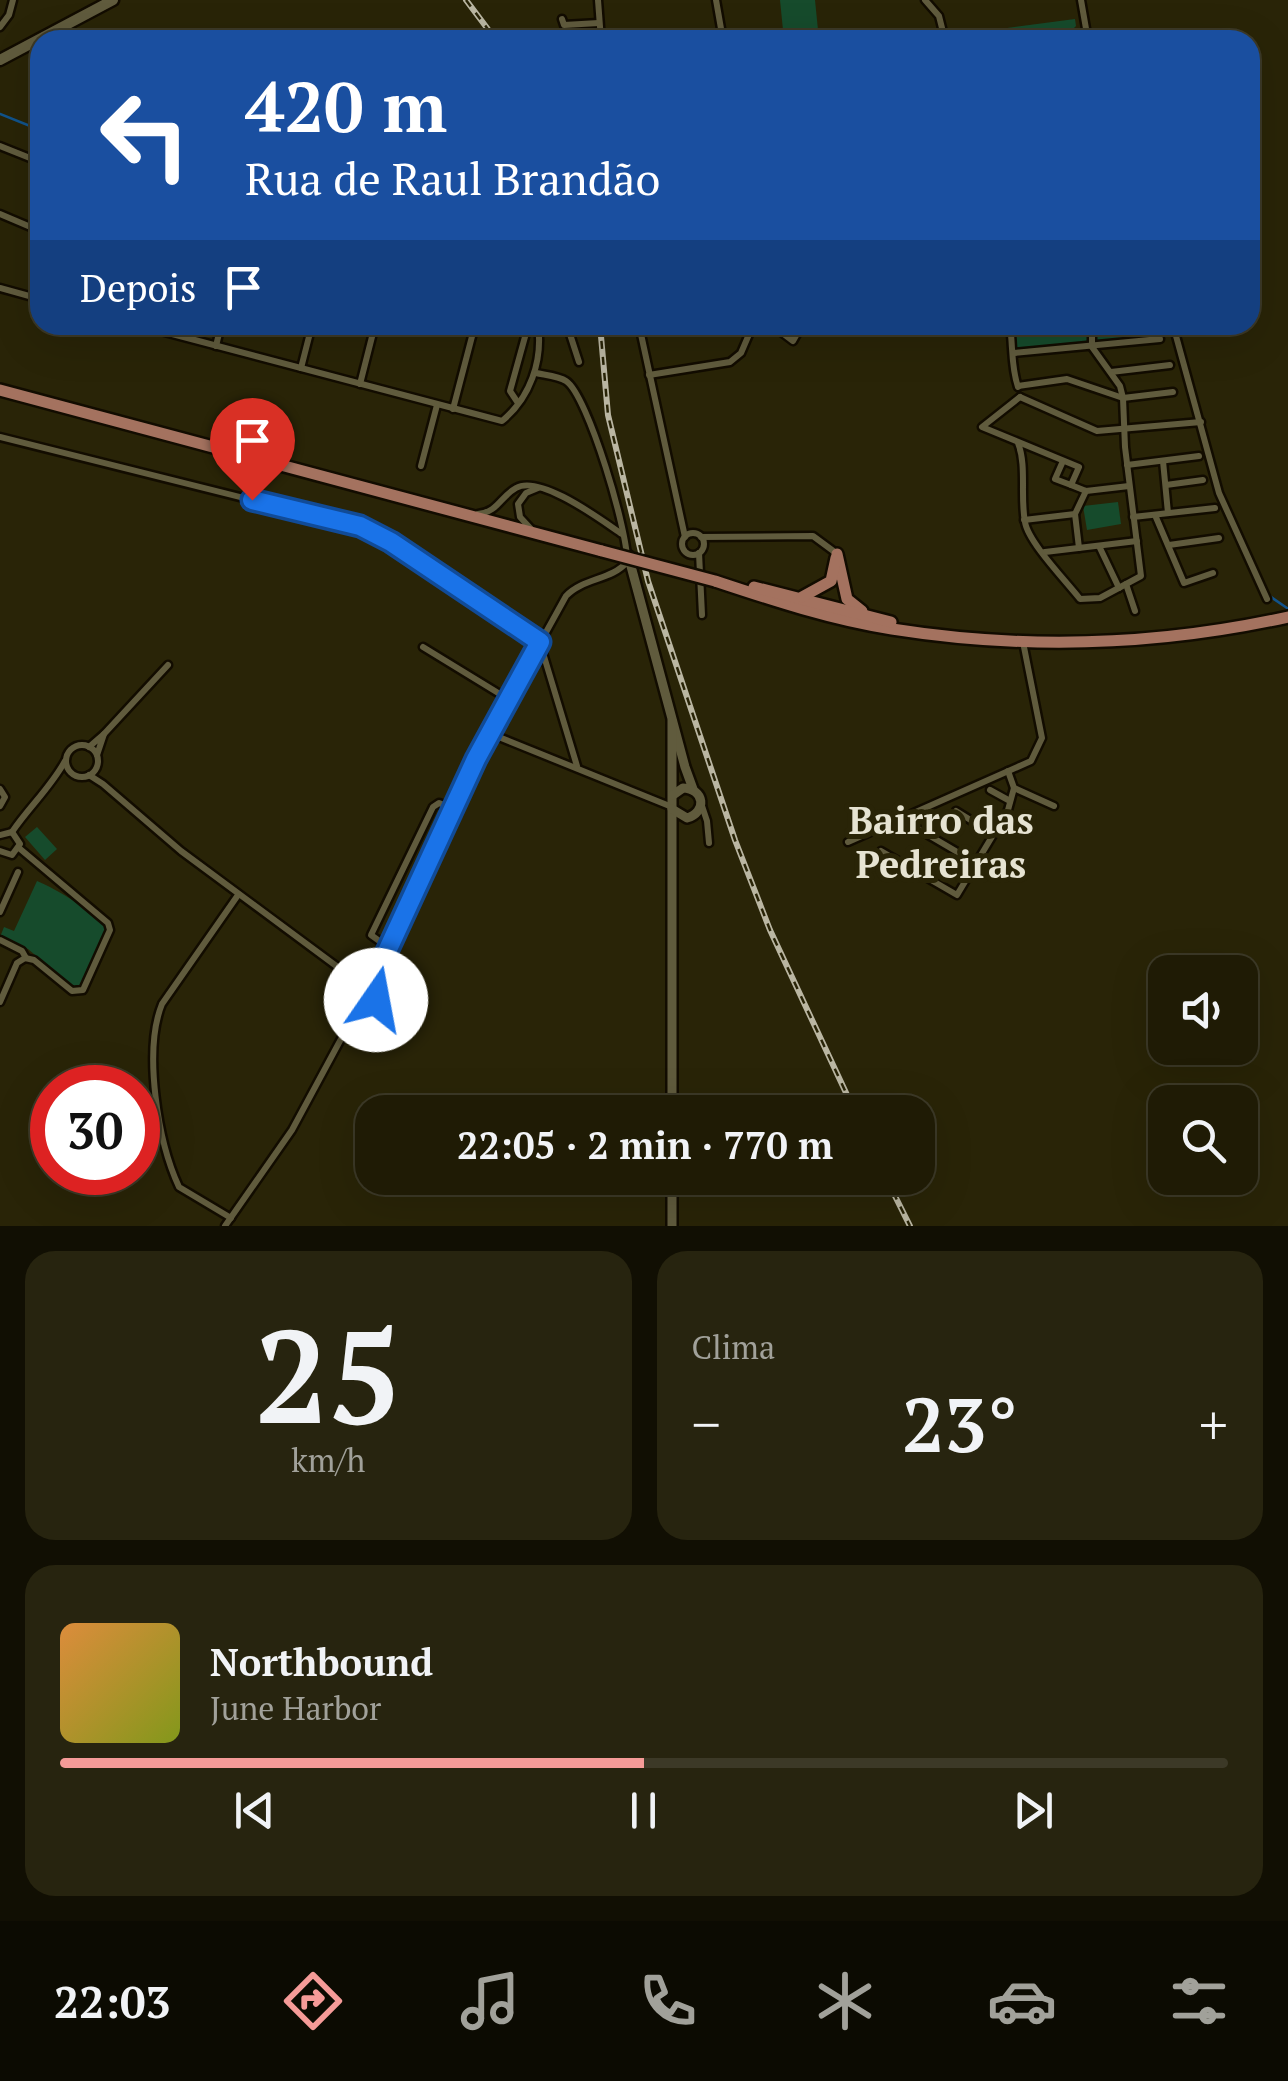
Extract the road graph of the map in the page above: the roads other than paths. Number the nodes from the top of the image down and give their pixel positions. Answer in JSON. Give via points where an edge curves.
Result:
{"nodes":[{"id":1,"x":13,"y":0,"type":"edge"},
{"id":2,"x":113,"y":0,"type":"edge"},
{"id":3,"x":598,"y":0,"type":"edge"},
{"id":4,"x":716,"y":0,"type":"edge"},
{"id":5,"x":925,"y":0,"type":"edge"},
{"id":6,"x":1081,"y":0,"type":"edge"},
{"id":7,"x":562,"y":20,"type":"dead end"},
{"id":8,"x":599,"y":22,"type":"junction"},
{"id":9,"x":0,"y":27,"type":"edge"},
{"id":10,"x":51,"y":30,"type":"edge"},
{"id":11,"x":600,"y":30,"type":"edge"},
{"id":12,"x":721,"y":30,"type":"edge"},
{"id":13,"x":943,"y":30,"type":"edge"},
{"id":14,"x":1086,"y":30,"type":"edge"},
{"id":15,"x":30,"y":40,"type":"edge"},
{"id":16,"x":4,"y":53,"type":"edge"},
{"id":17,"x":0,"y":146,"type":"edge"},
{"id":18,"x":30,"y":158,"type":"edge"},
{"id":19,"x":0,"y":214,"type":"edge"},
{"id":20,"x":30,"y":227,"type":"edge"},
{"id":21,"x":0,"y":288,"type":"edge"},
{"id":22,"x":30,"y":296,"type":"edge"},
{"id":23,"x":181,"y":335,"type":"edge"},
{"id":24,"x":219,"y":335,"type":"edge"},
{"id":25,"x":309,"y":335,"type":"edge"},
{"id":26,"x":372,"y":335,"type":"edge"},
{"id":27,"x":473,"y":335,"type":"edge"},
{"id":28,"x":526,"y":335,"type":"edge"},
{"id":29,"x":539,"y":335,"type":"edge"},
{"id":30,"x":570,"y":335,"type":"edge"},
{"id":31,"x":641,"y":335,"type":"edge"},
{"id":32,"x":750,"y":335,"type":"edge"},
{"id":33,"x":1011,"y":335,"type":"edge"},
{"id":34,"x":1092,"y":335,"type":"edge"},
{"id":35,"x":1175,"y":335,"type":"edge"},
{"id":36,"x":1160,"y":339,"type":"dead end"},
{"id":37,"x":216,"y":346,"type":"junction"},
{"id":38,"x":1092,"y":347,"type":"junction"},
{"id":39,"x":1014,"y":353,"type":"junction"},
{"id":40,"x":579,"y":362,"type":"dead end"},
{"id":41,"x":1170,"y":365,"type":"dead end"},
{"id":42,"x":301,"y":368,"type":"junction"},
{"id":43,"x":536,"y":372,"type":"junction"},
{"id":44,"x":1111,"y":372,"type":"junction"},
{"id":45,"x":649,"y":375,"type":"junction"},
{"id":46,"x":360,"y":384,"type":"junction"},
{"id":47,"x":1018,"y":386,"type":"junction"},
{"id":48,"x":0,"y":390,"type":"edge"},
{"id":49,"x":1173,"y":392,"type":"dead end"},
{"id":50,"x":1020,"y":397,"type":"junction"},
{"id":51,"x":1123,"y":398,"type":"junction"},
{"id":52,"x":519,"y":404,"type":"junction"},
{"id":53,"x":437,"y":405,"type":"junction"},
{"id":54,"x":453,"y":409,"type":"junction"},
{"id":55,"x":1201,"y":422,"type":"junction"},
{"id":56,"x":1126,"y":429,"type":"junction"},
{"id":57,"x":0,"y":438,"type":"edge"},
{"id":58,"x":1018,"y":443,"type":"junction"},
{"id":59,"x":1033,"y":449,"type":"junction"},
{"id":60,"x":1022,"y":455,"type":"junction"},
{"id":61,"x":1199,"y":456,"type":"dead end"},
{"id":62,"x":1062,"y":461,"type":"junction"},
{"id":63,"x":1163,"y":461,"type":"junction"},
{"id":64,"x":1127,"y":465,"type":"junction"},
{"id":65,"x":421,"y":466,"type":"dead end"},
{"id":66,"x":1203,"y":480,"type":"dead end"},
{"id":67,"x":1071,"y":485,"type":"junction"},
{"id":68,"x":1166,"y":485,"type":"junction"},
{"id":69,"x":1130,"y":486,"type":"junction"},
{"id":70,"x":542,"y":488,"type":"junction"},
{"id":71,"x":1086,"y":491,"type":"junction"},
{"id":72,"x":1215,"y":508,"type":"dead end"},
{"id":73,"x":1168,"y":513,"type":"junction"},
{"id":74,"x":467,"y":514,"type":"junction"},
{"id":75,"x":1075,"y":514,"type":"junction"},
{"id":76,"x":1155,"y":515,"type":"junction"},
{"id":77,"x":1133,"y":517,"type":"junction"},
{"id":78,"x":1024,"y":520,"type":"junction"},
{"id":79,"x":537,"y":534,"type":"junction"},
{"id":80,"x":623,"y":534,"type":"junction"},
{"id":81,"x":1219,"y":538,"type":"dead end"},
{"id":82,"x":1137,"y":541,"type":"junction"},
{"id":83,"x":695,"y":543,"type":"junction"},
{"id":84,"x":1099,"y":546,"type":"junction"},
{"id":85,"x":1169,"y":546,"type":"junction"},
{"id":86,"x":1079,"y":548,"type":"junction"},
{"id":87,"x":1045,"y":552,"type":"junction"},
{"id":88,"x":837,"y":554,"type":"joint"},
{"id":89,"x":628,"y":555,"type":"junction"},
{"id":90,"x":1213,"y":572,"type":"dead end"},
{"id":91,"x":836,"y":583,"type":"junction"},
{"id":92,"x":1123,"y":586,"type":"junction"},
{"id":93,"x":1267,"y":599,"type":"dead end"},
{"id":94,"x":802,"y":602,"type":"junction"},
{"id":95,"x":831,"y":610,"type":"junction"},
{"id":96,"x":1135,"y":611,"type":"dead end"},
{"id":97,"x":702,"y":616,"type":"dead end"},
{"id":98,"x":874,"y":617,"type":"junction"},
{"id":99,"x":1288,"y":617,"type":"edge"},
{"id":100,"x":945,"y":636,"type":"junction"},
{"id":101,"x":540,"y":642,"type":"junction"},
{"id":102,"x":1023,"y":642,"type":"junction"},
{"id":103,"x":423,"y":647,"type":"dead end"},
{"id":104,"x":168,"y":666,"type":"dead end"},
{"id":105,"x":508,"y":699,"type":"junction"},
{"id":106,"x":489,"y":733,"type":"junction"},
{"id":107,"x":104,"y":734,"type":"junction"},
{"id":108,"x":88,"y":747,"type":"junction"},
{"id":109,"x":97,"y":756,"type":"junction"},
{"id":110,"x":66,"y":760,"type":"junction"},
{"id":111,"x":577,"y":767,"type":"junction"},
{"id":112,"x":679,"y":767,"type":"junction"},
{"id":113,"x":96,"y":768,"type":"junction"},
{"id":114,"x":1008,"y":771,"type":"junction"},
{"id":115,"x":74,"y":775,"type":"junction"},
{"id":116,"x":89,"y":775,"type":"junction"},
{"id":117,"x":55,"y":780,"type":"junction"},
{"id":118,"x":104,"y":784,"type":"junction"},
{"id":119,"x":1014,"y":788,"type":"junction"},
{"id":120,"x":0,"y":789,"type":"edge"},
{"id":121,"x":694,"y":789,"type":"junction"},
{"id":122,"x":990,"y":790,"type":"dead end"},
{"id":123,"x":674,"y":800,"type":"junction"},
{"id":124,"x":1010,"y":801,"type":"junction"},
{"id":125,"x":0,"y":806,"type":"edge"},
{"id":126,"x":702,"y":806,"type":"junction"},
{"id":127,"x":1054,"y":806,"type":"dead end"},
{"id":128,"x":452,"y":808,"type":"junction"},
{"id":129,"x":956,"y":811,"type":"dead end"},
{"id":130,"x":690,"y":818,"type":"junction"},
{"id":131,"x":913,"y":826,"type":"dead end"},
{"id":132,"x":12,"y":832,"type":"junction"},
{"id":133,"x":708,"y":832,"type":"junction"},
{"id":134,"x":1,"y":833,"type":"edge"},
{"id":135,"x":673,"y":834,"type":"junction"},
{"id":136,"x":994,"y":834,"type":"junction"},
{"id":137,"x":848,"y":842,"type":"dead end"},
{"id":138,"x":708,"y":843,"type":"dead end"},
{"id":139,"x":20,"y":848,"type":"junction"},
{"id":140,"x":880,"y":851,"type":"dead end"},
{"id":141,"x":2,"y":853,"type":"edge"},
{"id":142,"x":976,"y":863,"type":"junction"},
{"id":143,"x":0,"y":865,"type":"edge"},
{"id":144,"x":18,"y":872,"type":"dead end"},
{"id":145,"x":238,"y":895,"type":"junction"},
{"id":146,"x":0,"y":912,"type":"edge"},
{"id":147,"x":0,"y":940,"type":"edge"},
{"id":148,"x":389,"y":948,"type":"junction"},
{"id":149,"x":27,"y":959,"type":"junction"},
{"id":150,"x":383,"y":960,"type":"junction"},
{"id":151,"x":343,"y":970,"type":"junction"},
{"id":152,"x":366,"y":971,"type":"junction"},
{"id":153,"x":383,"y":978,"type":"junction"},
{"id":154,"x":355,"y":990,"type":"junction"},
{"id":155,"x":369,"y":1001,"type":"junction"},
{"id":156,"x":0,"y":1002,"type":"edge"},
{"id":157,"x":355,"y":1013,"type":"junction"},
{"id":158,"x":672,"y":1095,"type":"edge"},
{"id":159,"x":672,"y":1195,"type":"edge"},
{"id":160,"x":228,"y":1222,"type":"edge"},
{"id":161,"x":672,"y":1226,"type":"edge"}],
"edges":[{"from":1,"to":9,"type":"street"},
{"from":2,"to":10,"type":"main road"},
{"from":3,"to":8,"type":"street"},
{"from":4,"to":12,"type":"street"},
{"from":5,"to":13,"type":"street"},
{"from":6,"to":14,"type":"street"},
{"from":7,"to":8,"type":"street","via":[[564,26]]},
{"from":8,"to":11,"type":"street"},
{"from":15,"to":16,"type":"main road"},
{"from":17,"to":18,"type":"street"},
{"from":19,"to":20,"type":"street"},
{"from":21,"to":22,"type":"street"},
{"from":23,"to":37,"type":"street"},
{"from":24,"to":37,"type":"street"},
{"from":25,"to":42,"type":"street"},
{"from":26,"to":46,"type":"street"},
{"from":27,"to":54,"type":"street"},
{"from":28,"to":52,"type":"street","via":[[510,391]]},
{"from":29,"to":43,"type":"street"},
{"from":30,"to":40,"type":"street"},
{"from":31,"to":45,"type":"street"},
{"from":32,"to":45,"type":"street","via":[[730,362]]},
{"from":33,"to":39,"type":"street"},
{"from":34,"to":38,"type":"street"},
{"from":35,"to":55,"type":"street"},
{"from":36,"to":38,"type":"street"},
{"from":37,"to":42,"type":"street"},
{"from":38,"to":39,"type":"street"},
{"from":38,"to":44,"type":"street"},
{"from":39,"to":47,"type":"street"},
{"from":41,"to":44,"type":"street"},
{"from":42,"to":46,"type":"street"},
{"from":43,"to":52,"type":"street"},
{"from":43,"to":80,"type":"street","via":[[574,389],[610,479]]},
{"from":44,"to":51,"type":"street"},
{"from":45,"to":83,"type":"street","via":[[683,521]]},
{"from":46,"to":53,"type":"street"},
{"from":47,"to":50,"type":"street"},
{"from":47,"to":51,"type":"street","via":[[1067,379]]},
{"from":48,"to":74,"type":"main road"},
{"from":49,"to":51,"type":"street"},
{"from":50,"to":56,"type":"street","via":[[1097,431]]},
{"from":50,"to":58,"type":"street","via":[[982,427]]},
{"from":51,"to":56,"type":"street"},
{"from":52,"to":54,"type":"street","via":[[502,421]]},
{"from":53,"to":54,"type":"street"},
{"from":53,"to":65,"type":"street"},
{"from":55,"to":56,"type":"street"},
{"from":55,"to":93,"type":"street","via":[[1224,509]]},
{"from":56,"to":64,"type":"street"},
{"from":57,"to":101,"type":"street","via":[[360,526]]},
{"from":58,"to":59,"type":"street"},
{"from":58,"to":60,"type":"street"},
{"from":59,"to":60,"type":"street"},
{"from":59,"to":62,"type":"street"},
{"from":60,"to":78,"type":"street"},
{"from":61,"to":63,"type":"street"},
{"from":62,"to":67,"type":"street","via":[[1055,479]]},
{"from":62,"to":67,"type":"street","via":[[1079,467]]},
{"from":63,"to":64,"type":"street"},
{"from":63,"to":68,"type":"street"},
{"from":64,"to":69,"type":"street"},
{"from":66,"to":68,"type":"street"},
{"from":67,"to":71,"type":"street"},
{"from":68,"to":73,"type":"street"},
{"from":69,"to":71,"type":"street"},
{"from":69,"to":77,"type":"street"},
{"from":70,"to":74,"type":"street","via":[[523,485],[491,511]]},
{"from":70,"to":79,"type":"street","via":[[518,504],[520,517]]},
{"from":70,"to":80,"type":"street"},
{"from":71,"to":75,"type":"street"},
{"from":72,"to":73,"type":"street"},
{"from":73,"to":76,"type":"street"},
{"from":74,"to":79,"type":"main road"},
{"from":75,"to":78,"type":"street"},
{"from":75,"to":86,"type":"street"},
{"from":76,"to":77,"type":"street"},
{"from":76,"to":85,"type":"street"},
{"from":77,"to":82,"type":"street"},
{"from":78,"to":87,"type":"street"},
{"from":79,"to":94,"type":"main road","bridge":true},
{"from":80,"to":89,"type":"street"},
{"from":81,"to":85,"type":"street"},
{"from":82,"to":84,"type":"street"},
{"from":82,"to":92,"type":"street","via":[[1140,576]]},
{"from":83,"to":88,"type":"street","via":[[813,536]]},
{"from":83,"to":97,"type":"street"},
{"from":84,"to":86,"type":"street"},
{"from":84,"to":92,"type":"street"},
{"from":85,"to":90,"type":"street","via":[[1184,583]]},
{"from":86,"to":87,"type":"street"},
{"from":87,"to":92,"type":"street","via":[[1080,598],[1100,598]]},
{"from":88,"to":91,"type":"main road"},
{"from":89,"to":101,"type":"street","via":[[618,571],[569,592]]},
{"from":89,"to":112,"type":"street"},
{"from":91,"to":94,"type":"main road"},
{"from":91,"to":95,"type":"main road","via":[[826,599]]},
{"from":91,"to":98,"type":"main road","via":[[855,608]]},
{"from":92,"to":96,"type":"street"},
{"from":94,"to":95,"type":"main road"},
{"from":95,"to":98,"type":"main road"},
{"from":95,"to":100,"type":"main road","via":[[890,629]]},
{"from":98,"to":100,"type":"main road"},
{"from":99,"to":102,"type":"main road","via":[[1174,638]]},
{"from":100,"to":102,"type":"main road"},
{"from":101,"to":105,"type":"street"},
{"from":101,"to":111,"type":"street"},
{"from":102,"to":114,"type":"street","via":[[1042,738],[1031,761]]},
{"from":103,"to":105,"type":"street"},
{"from":104,"to":107,"type":"street"},
{"from":105,"to":106,"type":"street"},
{"from":106,"to":111,"type":"street"},
{"from":106,"to":128,"type":"street"},
{"from":107,"to":108,"type":"street"},
{"from":107,"to":109,"type":"street"},
{"from":108,"to":109,"type":"street"},
{"from":108,"to":110,"type":"street","via":[[74,747]]},
{"from":109,"to":113,"type":"street"},
{"from":110,"to":115,"type":"street"},
{"from":110,"to":117,"type":"street"},
{"from":111,"to":123,"type":"street","via":[[658,802]]},
{"from":112,"to":121,"type":"street"},
{"from":112,"to":123,"type":"street"},
{"from":113,"to":116,"type":"street"},
{"from":113,"to":118,"type":"street"},
{"from":114,"to":119,"type":"street"},
{"from":114,"to":137,"type":"street"},
{"from":115,"to":116,"type":"street"},
{"from":115,"to":117,"type":"street"},
{"from":116,"to":118,"type":"street"},
{"from":117,"to":132,"type":"street"},
{"from":118,"to":145,"type":"street"},
{"from":119,"to":124,"type":"street"},
{"from":119,"to":127,"type":"street"},
{"from":120,"to":125,"type":"street"},
{"from":121,"to":123,"type":"street"},
{"from":121,"to":126,"type":"street"},
{"from":122,"to":124,"type":"street"},
{"from":123,"to":130,"type":"street","via":[[678,816]]},
{"from":123,"to":135,"type":"street"},
{"from":124,"to":136,"type":"street"},
{"from":126,"to":130,"type":"street"},
{"from":126,"to":133,"type":"street"},
{"from":128,"to":148,"type":"street"},
{"from":128,"to":148,"type":"street","via":[[433,807],[372,935]]},
{"from":129,"to":136,"type":"street"},
{"from":130,"to":133,"type":"street"},
{"from":130,"to":135,"type":"street"},
{"from":131,"to":142,"type":"street"},
{"from":132,"to":134,"type":"street"},
{"from":132,"to":139,"type":"street"},
{"from":133,"to":138,"type":"street"},
{"from":135,"to":158,"type":"street"},
{"from":136,"to":142,"type":"street"},
{"from":139,"to":141,"type":"street"},
{"from":139,"to":149,"type":"street","via":[[110,930],[79,992]]},
{"from":140,"to":142,"type":"street","via":[[957,895]]},
{"from":141,"to":143,"type":"street"},
{"from":144,"to":146,"type":"street"},
{"from":145,"to":151,"type":"street"},
{"from":145,"to":160,"type":"street","via":[[162,1004],[154,1074],[179,1187]]},
{"from":147,"to":149,"type":"street"},
{"from":148,"to":150,"type":"street"},
{"from":149,"to":156,"type":"street","via":[[17,963]]},
{"from":150,"to":152,"type":"street"},
{"from":150,"to":153,"type":"street"},
{"from":151,"to":152,"type":"street"},
{"from":151,"to":154,"type":"street"},
{"from":152,"to":153,"type":"street"},
{"from":152,"to":154,"type":"street"},
{"from":153,"to":155,"type":"street","via":[[384,993]]},
{"from":154,"to":155,"type":"street"},
{"from":154,"to":157,"type":"street"},
{"from":155,"to":157,"type":"street"},
{"from":157,"to":160,"type":"street","via":[[292,1130]]},
{"from":159,"to":161,"type":"street"}]}
